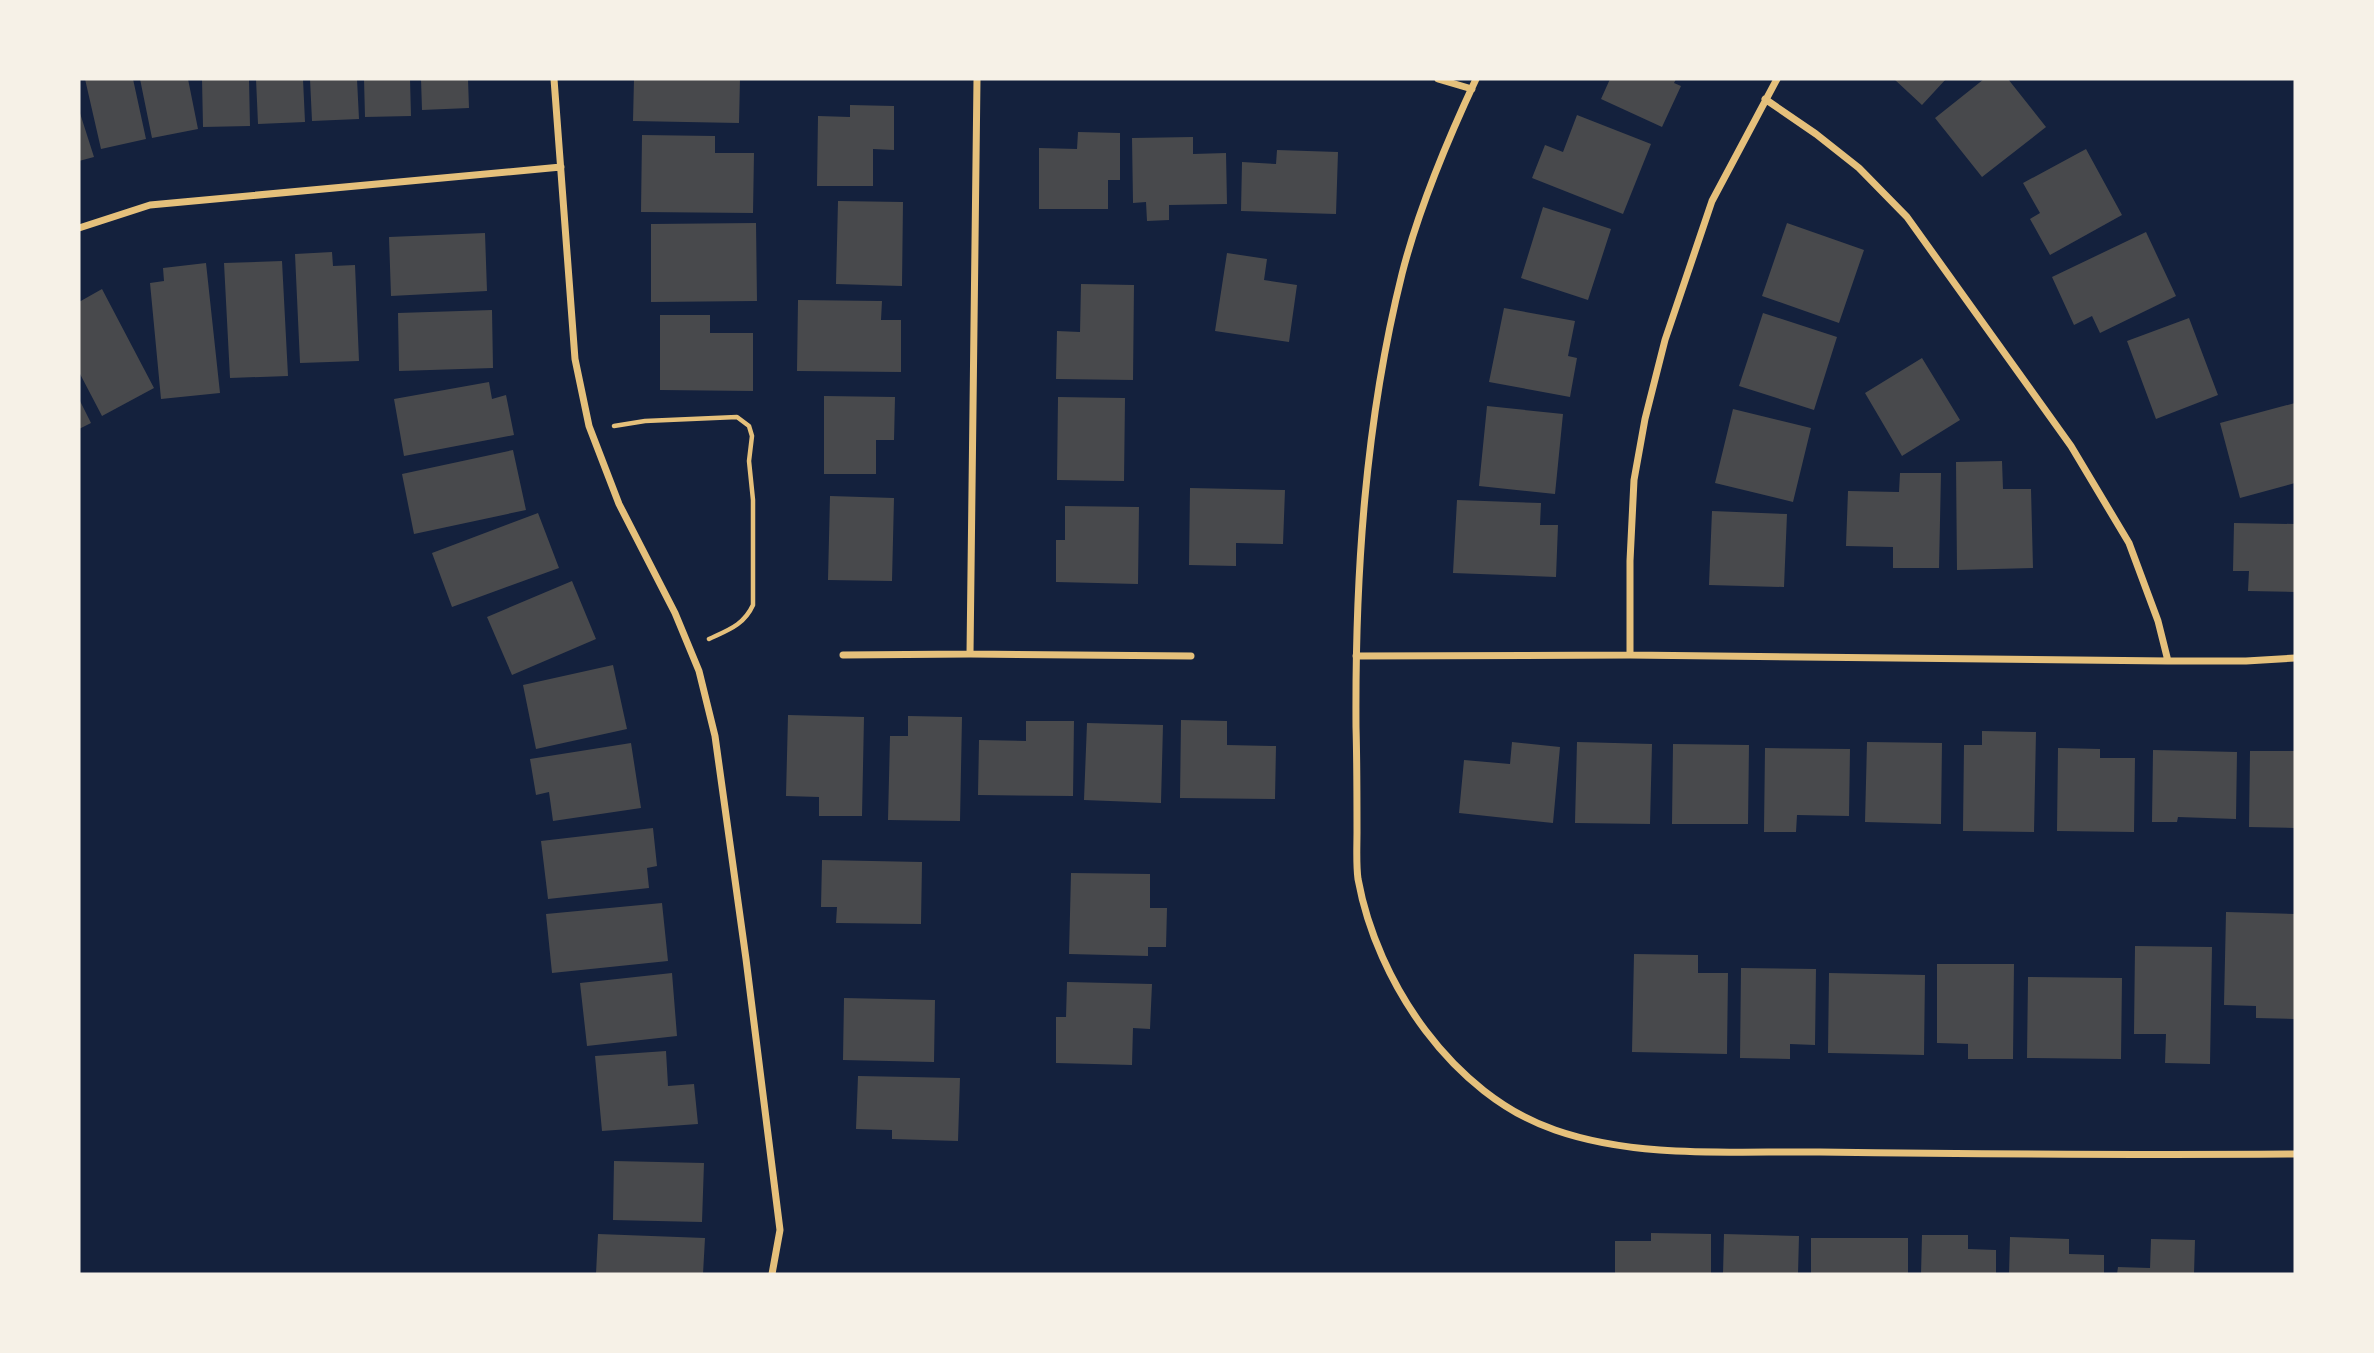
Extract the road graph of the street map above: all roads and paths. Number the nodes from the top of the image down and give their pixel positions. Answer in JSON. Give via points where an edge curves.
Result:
{"nodes":[{"id":1,"x":554,"y":79,"type":"edge"},
{"id":2,"x":977,"y":79,"type":"edge"},
{"id":3,"x":1438,"y":79,"type":"edge"},
{"id":4,"x":1476,"y":79,"type":"edge"},
{"id":5,"x":1777,"y":79,"type":"edge"},
{"id":6,"x":1472,"y":89,"type":"junction"},
{"id":7,"x":1765,"y":99,"type":"junction"},
{"id":8,"x":561,"y":167,"type":"junction"},
{"id":9,"x":79,"y":228,"type":"edge"},
{"id":10,"x":591,"y":430,"type":"junction"},
{"id":11,"x":689,"y":647,"type":"junction"},
{"id":12,"x":970,"y":654,"type":"junction"},
{"id":13,"x":843,"y":655,"type":"dead end"},
{"id":14,"x":1630,"y":655,"type":"junction"},
{"id":15,"x":1191,"y":656,"type":"dead end"},
{"id":16,"x":1356,"y":656,"type":"junction"},
{"id":17,"x":2295,"y":658,"type":"edge"},
{"id":18,"x":2168,"y":661,"type":"junction"},
{"id":19,"x":2295,"y":1154,"type":"edge"},
{"id":20,"x":772,"y":1274,"type":"edge"}],
"edges":[{"from":1,"to":8,"type":"street"},
{"from":2,"to":12,"type":"street"},
{"from":3,"to":6,"type":"street"},
{"from":4,"to":6,"type":"street"},
{"from":5,"to":7,"type":"street"},
{"from":6,"to":16,"type":"street","via":[[1434,175],[1403,270],[1383,362],[1359,553]]},
{"from":7,"to":14,"type":"street","via":[[1712,201],[1665,340],[1645,419],[1634,480]]},
{"from":7,"to":18,"type":"street","via":[[1859,168],[1923,239],[2071,446],[2129,544]]},
{"from":8,"to":9,"type":"street","via":[[150,205]]},
{"from":8,"to":10,"type":"street","via":[[575,359]]},
{"from":10,"to":11,"type":"street","via":[[619,504]]},
{"from":10,"to":11,"type":"path","via":[[715,417],[737,417],[749,426],[753,605],[737,626]]},
{"from":11,"to":20,"type":"street","via":[[715,736],[746,959],[780,1230]]},
{"from":12,"to":13,"type":"street"},
{"from":12,"to":15,"type":"street"},
{"from":14,"to":16,"type":"street"},
{"from":14,"to":18,"type":"street"},
{"from":16,"to":19,"type":"street","via":[[1357,875],[1381,953],[1408,1006],[1438,1047],[1483,1090],[1518,1114],[1556,1131],[1633,1149]]},
{"from":17,"to":18,"type":"street"}]}
